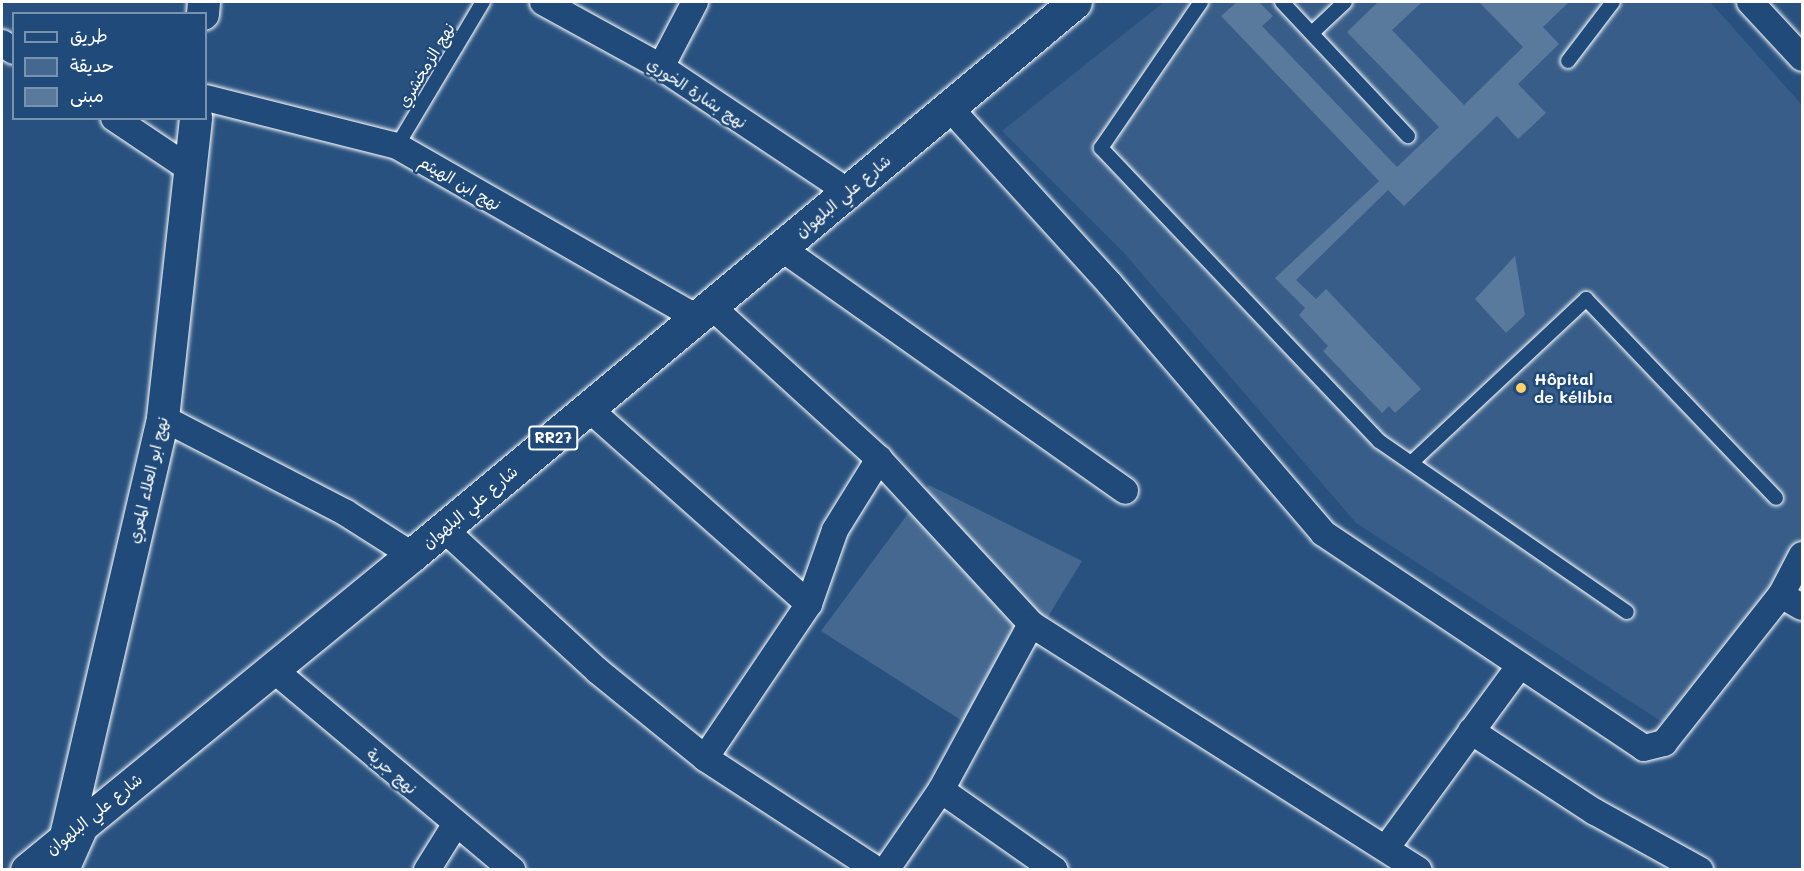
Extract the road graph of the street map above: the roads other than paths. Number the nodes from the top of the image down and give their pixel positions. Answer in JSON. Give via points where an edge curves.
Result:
{"nodes":[{"id":1,"x":483,"y":2,"type":"edge"},
{"id":2,"x":543,"y":2,"type":"edge"},
{"id":3,"x":695,"y":2,"type":"edge"},
{"id":4,"x":1075,"y":2,"type":"edge"},
{"id":5,"x":1201,"y":2,"type":"edge"},
{"id":6,"x":1282,"y":2,"type":"edge"},
{"id":7,"x":1346,"y":2,"type":"edge"},
{"id":8,"x":1613,"y":2,"type":"edge"},
{"id":9,"x":1750,"y":2,"type":"edge"},
{"id":10,"x":1312,"y":33,"type":"junction"},
{"id":11,"x":1803,"y":58,"type":"edge"},
{"id":12,"x":1568,"y":60,"type":"dead end"},
{"id":13,"x":661,"y":67,"type":"junction"},
{"id":14,"x":207,"y":98,"type":"edge"},
{"id":15,"x":949,"y":107,"type":"junction"},
{"id":16,"x":117,"y":120,"type":"edge"},
{"id":17,"x":196,"y":120,"type":"edge"},
{"id":18,"x":1408,"y":136,"type":"dead end"},
{"id":19,"x":397,"y":146,"type":"junction"},
{"id":20,"x":190,"y":169,"type":"junction"},
{"id":21,"x":847,"y":191,"type":"junction"},
{"id":22,"x":781,"y":248,"type":"junction"},
{"id":23,"x":702,"y":311,"type":"junction"},
{"id":24,"x":589,"y":409,"type":"junction"},
{"id":25,"x":163,"y":418,"type":"junction"},
{"id":26,"x":879,"y":459,"type":"junction"},
{"id":27,"x":1411,"y":463,"type":"junction"},
{"id":28,"x":1125,"y":491,"type":"dead end"},
{"id":29,"x":1776,"y":498,"type":"dead end"},
{"id":30,"x":444,"y":529,"type":"junction"},
{"id":31,"x":412,"y":555,"type":"junction"},
{"id":32,"x":1803,"y":555,"type":"edge"},
{"id":33,"x":1792,"y":601,"type":"edge"},
{"id":34,"x":809,"y":604,"type":"junction"},
{"id":35,"x":1627,"y":612,"type":"dead end"},
{"id":36,"x":1031,"y":624,"type":"junction"},
{"id":37,"x":1520,"y":665,"type":"junction"},
{"id":38,"x":273,"y":670,"type":"junction"},
{"id":39,"x":1471,"y":731,"type":"junction"},
{"id":40,"x":705,"y":758,"type":"junction"},
{"id":41,"x":941,"y":790,"type":"junction"},
{"id":42,"x":455,"y":825,"type":"junction"},
{"id":43,"x":78,"y":826,"type":"junction"},
{"id":44,"x":1387,"y":847,"type":"junction"},
{"id":45,"x":27,"y":870,"type":"edge"},
{"id":46,"x":66,"y":870,"type":"edge"},
{"id":47,"x":427,"y":870,"type":"edge"},
{"id":48,"x":512,"y":870,"type":"edge"},
{"id":49,"x":877,"y":870,"type":"edge"},
{"id":50,"x":886,"y":870,"type":"edge"},
{"id":51,"x":1055,"y":870,"type":"edge"},
{"id":52,"x":1419,"y":870,"type":"edge"},
{"id":53,"x":1700,"y":870,"type":"edge"}],
"edges":[{"from":1,"to":19,"type":"lane","name":"نهج الزمخشري"},
{"from":2,"to":13,"type":"street","name":"نهج بشارة الخوري"},
{"from":3,"to":13,"type":"street"},
{"from":4,"to":15,"type":"main road","name":"شارع علي البلهوان","number":"RR27"},
{"from":5,"to":27,"type":"lane","via":[[1101,148],[1379,441]]},
{"from":6,"to":10,"type":"lane"},
{"from":7,"to":10,"type":"lane"},
{"from":8,"to":12,"type":"lane"},
{"from":9,"to":11,"type":"street"},
{"from":10,"to":18,"type":"lane"},
{"from":13,"to":21,"type":"street","name":"نهج بشارة الخوري"},
{"from":14,"to":19,"type":"street","name":"نهج ابن الهيثم"},
{"from":15,"to":21,"type":"main road","name":"شارع علي البلهوان","number":"RR27"},
{"from":15,"to":37,"type":"street","via":[[1109,283],[1323,533]]},
{"from":16,"to":20,"type":"street"},
{"from":17,"to":20,"type":"street","name":"نهج ابو العلاء المعري"},
{"from":19,"to":23,"type":"street","name":"نهج ابن الهيثم"},
{"from":20,"to":25,"type":"street","name":"نهج ابو العلاء المعري"},
{"from":21,"to":22,"type":"main road","name":"شارع علي البلهوان","number":"RR27"},
{"from":22,"to":23,"type":"main road","name":"شارع علي البلهوان","number":"RR27"},
{"from":22,"to":28,"type":"street"},
{"from":23,"to":24,"type":"main road","name":"شارع علي البلهوان","number":"RR27"},
{"from":23,"to":26,"type":"street","name":"نهج ابن الهيثم"},
{"from":24,"to":30,"type":"main road","name":"شارع علي البلهوان","number":"RR27"},
{"from":24,"to":34,"type":"street"},
{"from":25,"to":31,"type":"street","via":[[346,513]]},
{"from":25,"to":43,"type":"street","name":"نهج ابو العلاء المعري"},
{"from":26,"to":34,"type":"street","via":[[835,530]]},
{"from":26,"to":36,"type":"street","name":"نهج ابن الهيثم"},
{"from":27,"to":29,"type":"lane","via":[[1586,299]]},
{"from":27,"to":35,"type":"lane"},
{"from":30,"to":31,"type":"main road","name":"شارع علي البلهوان","number":"RR27"},
{"from":30,"to":40,"type":"street","via":[[598,671]]},
{"from":31,"to":38,"type":"main road","name":"شارع علي البلهوان","number":"RR27"},
{"from":32,"to":33,"type":"street"},
{"from":33,"to":37,"type":"street","via":[[1664,743],[1653,748],[1644,748]]},
{"from":34,"to":40,"type":"street"},
{"from":36,"to":41,"type":"street"},
{"from":36,"to":44,"type":"street","name":"نهج ابن الهيثم"},
{"from":37,"to":39,"type":"street"},
{"from":38,"to":42,"type":"street","name":"نهج جربة"},
{"from":38,"to":43,"type":"main road","name":"شارع علي البلهوان","number":"RR27"},
{"from":39,"to":44,"type":"street"},
{"from":39,"to":53,"type":"street","via":[[1595,812]]},
{"from":40,"to":49,"type":"street"},
{"from":41,"to":50,"type":"street"},
{"from":41,"to":51,"type":"street"},
{"from":42,"to":47,"type":"street"},
{"from":42,"to":48,"type":"street","name":"نهج جربة"},
{"from":43,"to":45,"type":"main road","name":"شارع علي البلهوان","number":"RR27"},
{"from":43,"to":46,"type":"street"},
{"from":44,"to":52,"type":"street","name":"نهج ابن الهيثم"}]}
